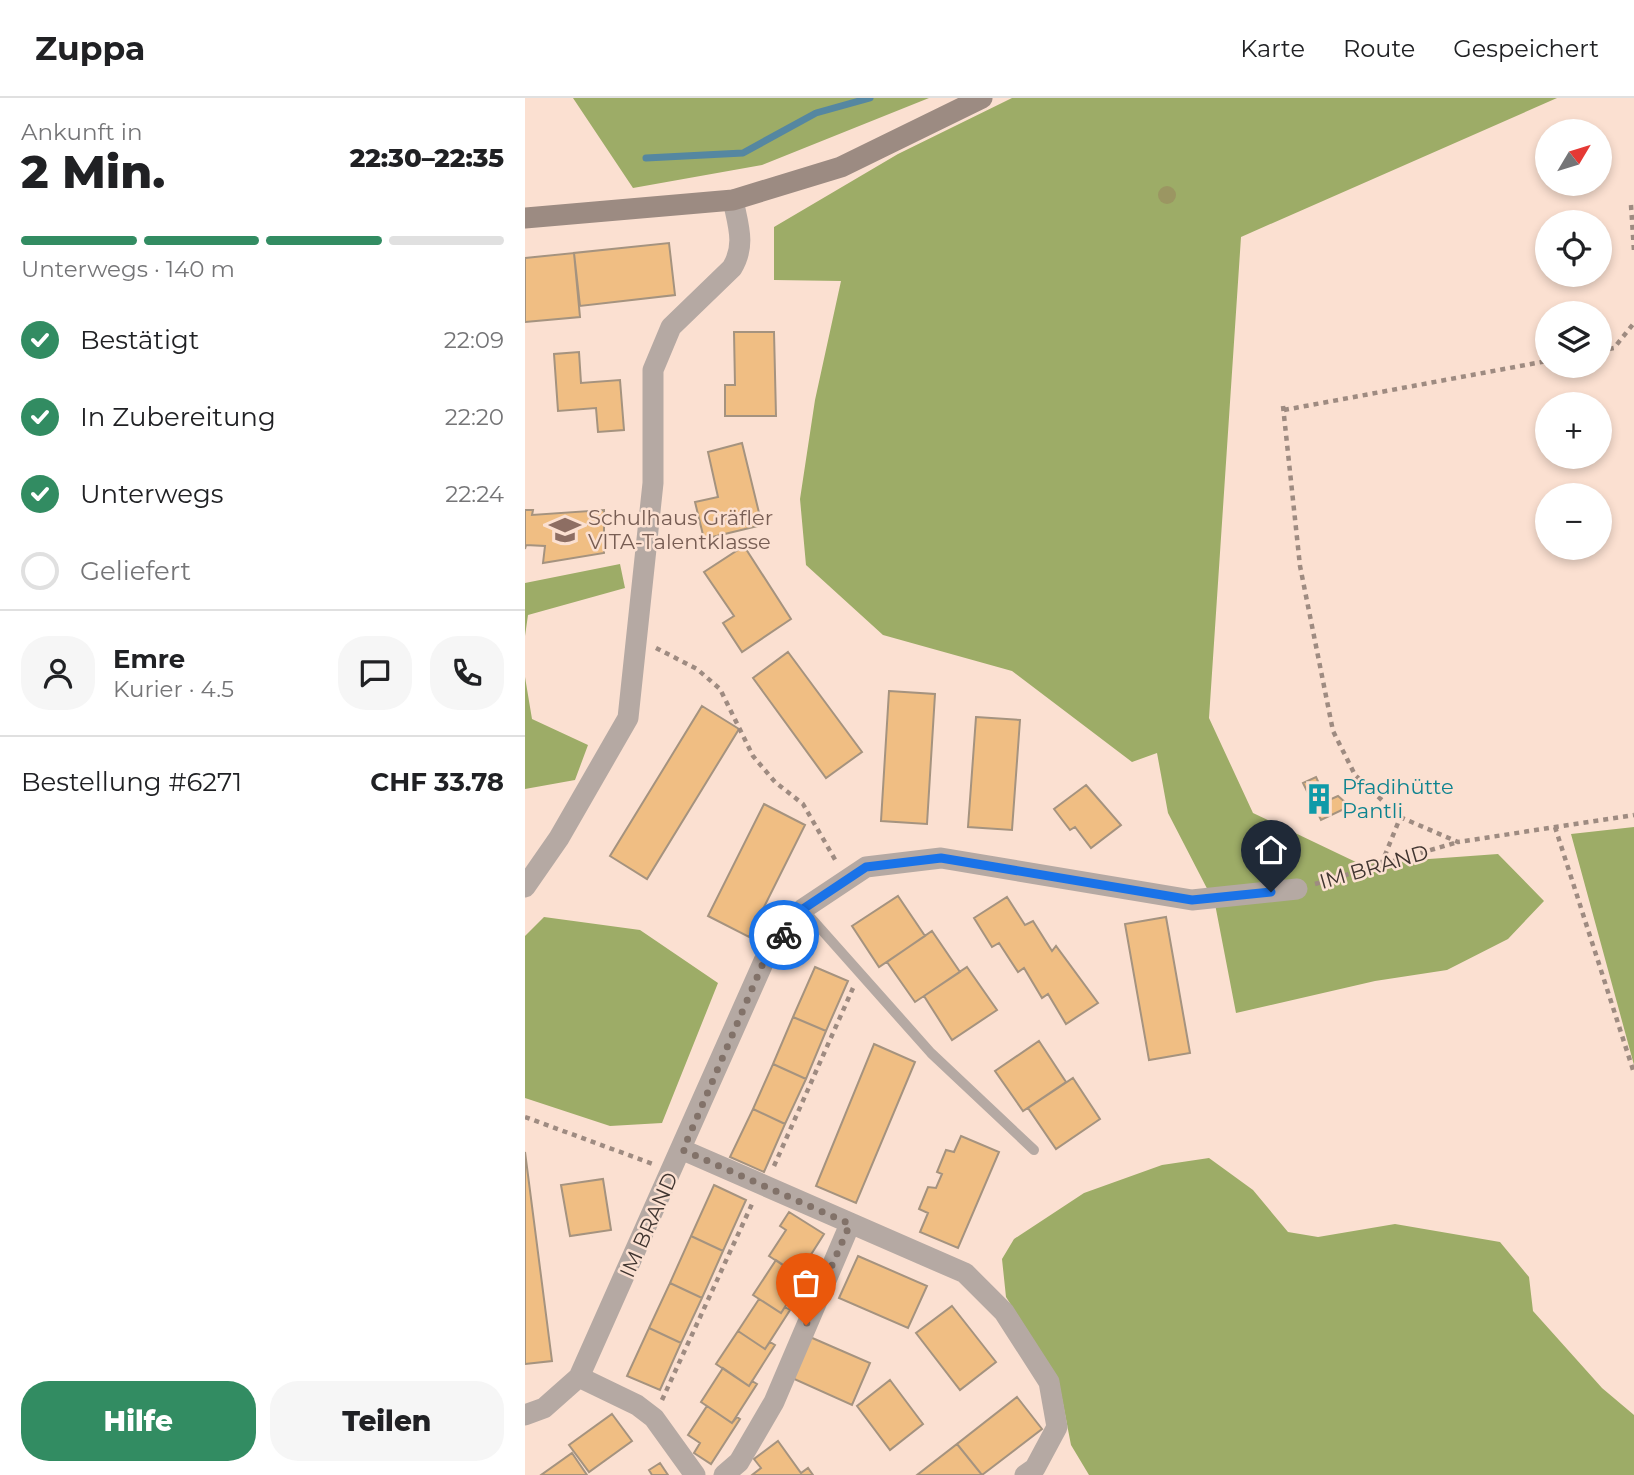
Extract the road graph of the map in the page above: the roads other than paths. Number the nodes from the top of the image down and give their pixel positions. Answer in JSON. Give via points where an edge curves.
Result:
{"nodes":[{"id":1,"x":982,"y":98,"type":"edge"},
{"id":2,"x":733,"y":200,"type":"junction"},
{"id":3,"x":525,"y":218,"type":"edge"},
{"id":4,"x":525,"y":887,"type":"edge"},
{"id":5,"x":1297,"y":889,"type":"road end"},
{"id":6,"x":803,"y":909,"type":"junction"},
{"id":7,"x":683,"y":1150,"type":"junction"},
{"id":8,"x":1034,"y":1150,"type":"dead end"},
{"id":9,"x":850,"y":1224,"type":"junction"},
{"id":10,"x":579,"y":1377,"type":"junction"},
{"id":11,"x":525,"y":1415,"type":"edge"},
{"id":12,"x":695,"y":1475,"type":"edge"},
{"id":13,"x":724,"y":1475,"type":"edge"},
{"id":14,"x":1025,"y":1475,"type":"edge"}],
"edges":[{"from":1,"to":2,"type":"street","via":[[841,166]]},
{"from":2,"to":3,"type":"street"},
{"from":2,"to":4,"type":"street","via":[[742,242],[738,257],[671,327],[653,370],[653,483],[628,718],[559,838]]},
{"from":5,"to":6,"type":"street","name":"IM BRAND","via":[[1192,900],[941,858],[866,867]]},
{"from":6,"to":7,"type":"street","name":"IM BRAND","via":[[764,961]]},
{"from":6,"to":8,"type":"lane","via":[[931,1053]]},
{"from":7,"to":9,"type":"street"},
{"from":7,"to":10,"type":"street","name":"IM BRAND"},
{"from":9,"to":13,"type":"street","via":[[773,1402],[739,1462]]},
{"from":9,"to":14,"type":"street","via":[[965,1273],[1004,1312],[1049,1382],[1057,1427],[1035,1468]]},
{"from":10,"to":11,"type":"street","name":"IM BRAND","via":[[544,1408]]},
{"from":10,"to":12,"type":"street","via":[[654,1418]]}]}
